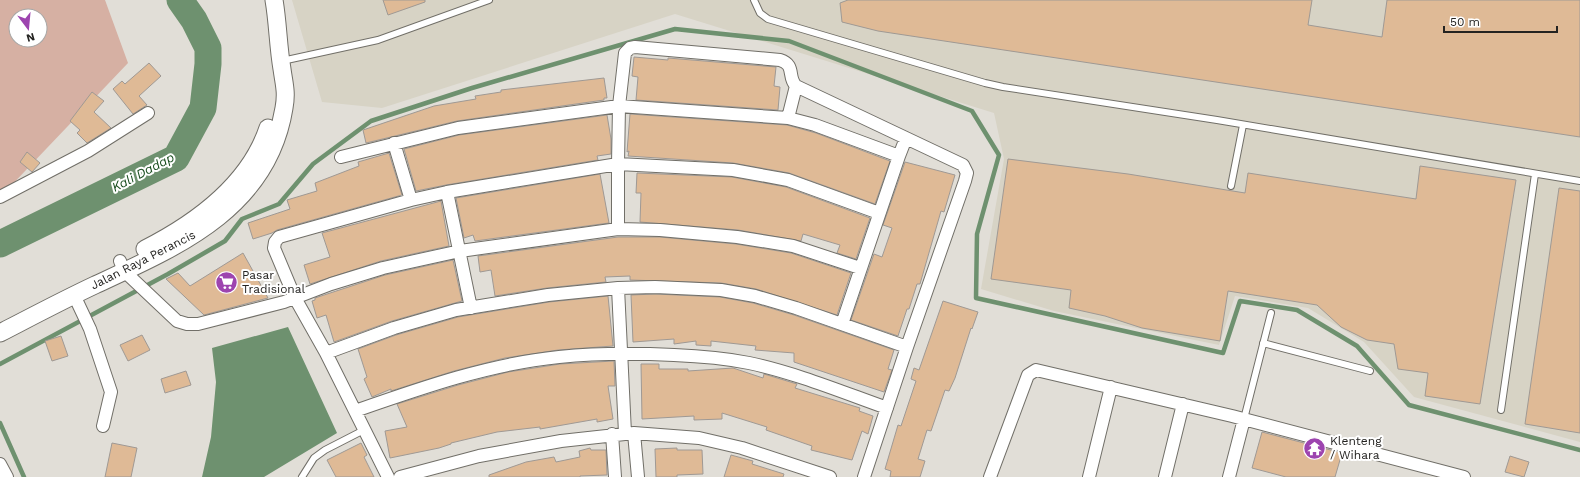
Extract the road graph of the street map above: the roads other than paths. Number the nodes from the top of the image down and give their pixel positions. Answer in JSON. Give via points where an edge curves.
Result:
{"nodes":[{"id":1,"x":274,"y":0,"type":"edge"},
{"id":2,"x":490,"y":0,"type":"edge"},
{"id":3,"x":754,"y":0,"type":"edge"},
{"id":4,"x":282,"y":65,"type":"junction"},
{"id":5,"x":796,"y":86,"type":"junction"},
{"id":6,"x":619,"y":106,"type":"junction"},
{"id":7,"x":148,"y":113,"type":"dead end"},
{"id":8,"x":788,"y":118,"type":"junction"},
{"id":9,"x":1243,"y":125,"type":"junction"},
{"id":10,"x":906,"y":138,"type":"junction"},
{"id":11,"x":394,"y":143,"type":"junction"},
{"id":12,"x":898,"y":156,"type":"junction"},
{"id":13,"x":341,"y":157,"type":"dead end"},
{"id":14,"x":618,"y":164,"type":"junction"},
{"id":15,"x":1535,"y":174,"type":"junction"},
{"id":16,"x":1580,"y":181,"type":"edge"},
{"id":17,"x":1232,"y":186,"type":"dead end"},
{"id":18,"x":447,"y":192,"type":"junction"},
{"id":19,"x":0,"y":197,"type":"edge"},
{"id":20,"x":411,"y":200,"type":"junction"},
{"id":21,"x":879,"y":213,"type":"junction"},
{"id":22,"x":618,"y":229,"type":"junction"},
{"id":23,"x":460,"y":251,"type":"junction"},
{"id":24,"x":122,"y":266,"type":"junction"},
{"id":25,"x":860,"y":268,"type":"junction"},
{"id":26,"x":618,"y":288,"type":"junction"},
{"id":27,"x":74,"y":295,"type":"junction"},
{"id":28,"x":295,"y":298,"type":"junction"},
{"id":29,"x":471,"y":308,"type":"junction"},
{"id":30,"x":1271,"y":313,"type":"dead end"},
{"id":31,"x":0,"y":323,"type":"edge"},
{"id":32,"x":842,"y":324,"type":"junction"},
{"id":33,"x":0,"y":333,"type":"edge"},
{"id":34,"x":1263,"y":343,"type":"junction"},
{"id":35,"x":907,"y":347,"type":"junction"},
{"id":36,"x":326,"y":353,"type":"junction"},
{"id":37,"x":621,"y":354,"type":"junction"},
{"id":38,"x":1370,"y":371,"type":"dead end"},
{"id":39,"x":1111,"y":387,"type":"junction"},
{"id":40,"x":1183,"y":404,"type":"junction"},
{"id":41,"x":887,"y":408,"type":"junction"},
{"id":42,"x":1501,"y":410,"type":"dead end"},
{"id":43,"x":355,"y":412,"type":"junction"},
{"id":44,"x":1244,"y":419,"type":"junction"},
{"id":45,"x":103,"y":426,"type":"dead end"},
{"id":46,"x":364,"y":430,"type":"junction"},
{"id":47,"x":630,"y":433,"type":"junction"},
{"id":48,"x":612,"y":434,"type":"junction"},
{"id":49,"x":0,"y":464,"type":"edge"},
{"id":50,"x":7,"y":477,"type":"edge"},
{"id":51,"x":302,"y":477,"type":"edge"},
{"id":52,"x":388,"y":477,"type":"edge"},
{"id":53,"x":400,"y":477,"type":"edge"},
{"id":54,"x":615,"y":477,"type":"edge"},
{"id":55,"x":638,"y":477,"type":"edge"},
{"id":56,"x":830,"y":477,"type":"edge"},
{"id":57,"x":864,"y":477,"type":"edge"},
{"id":58,"x":990,"y":477,"type":"edge"},
{"id":59,"x":1089,"y":477,"type":"edge"},
{"id":60,"x":1165,"y":477,"type":"edge"},
{"id":61,"x":1229,"y":477,"type":"edge"},
{"id":62,"x":1464,"y":477,"type":"edge"}],
"edges":[{"from":1,"to":4,"type":"street","name":"Jalan Raya Perancis"},
{"from":2,"to":4,"type":"lane","via":[[378,40]]},
{"from":3,"to":9,"type":"lane","via":[[760,13],[768,18],[985,84]]},
{"from":4,"to":24,"type":"street","name":"Jalan Raya Perancis","via":[[274,110],[265,136],[238,181],[191,224]]},
{"from":5,"to":6,"type":"street","via":[[792,82],[790,68],[786,62],[780,60],[630,48],[625,54]]},
{"from":5,"to":8,"type":"street"},
{"from":5,"to":10,"type":"street"},
{"from":6,"to":8,"type":"street"},
{"from":6,"to":11,"type":"street","via":[[458,128]]},
{"from":6,"to":14,"type":"street"},
{"from":7,"to":19,"type":"street","via":[[88,151]]},
{"from":8,"to":12,"type":"street","via":[[815,125]]},
{"from":9,"to":15,"type":"lane"},
{"from":9,"to":17,"type":"lane"},
{"from":10,"to":12,"type":"street"},
{"from":10,"to":35,"type":"street","via":[[963,165],[967,173]]},
{"from":11,"to":13,"type":"street"},
{"from":11,"to":20,"type":"street"},
{"from":12,"to":21,"type":"street"},
{"from":14,"to":18,"type":"street"},
{"from":14,"to":21,"type":"street","via":[[733,170],[782,179]]},
{"from":14,"to":22,"type":"street"},
{"from":15,"to":16,"type":"lane"},
{"from":15,"to":42,"type":"lane"},
{"from":18,"to":20,"type":"street"},
{"from":18,"to":23,"type":"street"},
{"from":20,"to":28,"type":"street","via":[[280,237],[274,248]]},
{"from":21,"to":25,"type":"street"},
{"from":22,"to":23,"type":"street"},
{"from":22,"to":25,"type":"street","via":[[737,237],[793,246]]},
{"from":23,"to":28,"type":"street","via":[[383,268]]},
{"from":23,"to":29,"type":"street"},
{"from":24,"to":27,"type":"street","name":"Jalan Raya Perancis"},
{"from":24,"to":28,"type":"street","via":[[177,321],[187,324],[198,324]]},
{"from":24,"to":31,"type":"street","name":"Jalan Raya Perancis","via":[[78,281]]},
{"from":25,"to":32,"type":"street"},
{"from":26,"to":29,"type":"street","via":[[548,295]]},
{"from":26,"to":32,"type":"street","via":[[688,288],[755,296]]},
{"from":26,"to":37,"type":"street"},
{"from":27,"to":33,"type":"street","name":"Jalan Raya Perancis"},
{"from":27,"to":45,"type":"street","via":[[90,329],[111,392]]},
{"from":28,"to":36,"type":"street"},
{"from":29,"to":36,"type":"street","via":[[394,328]]},
{"from":30,"to":34,"type":"lane"},
{"from":32,"to":35,"type":"street"},
{"from":34,"to":38,"type":"lane"},
{"from":34,"to":44,"type":"lane"},
{"from":35,"to":41,"type":"street"},
{"from":36,"to":43,"type":"street"},
{"from":37,"to":41,"type":"street","via":[[716,357],[750,363]]},
{"from":37,"to":43,"type":"street","via":[[559,357],[496,368],[415,390]]},
{"from":37,"to":47,"type":"street"},
{"from":39,"to":40,"type":"street"},
{"from":39,"to":58,"type":"street","via":[[1039,370],[1030,372]]},
{"from":39,"to":59,"type":"street"},
{"from":40,"to":44,"type":"street"},
{"from":40,"to":60,"type":"street"},
{"from":41,"to":57,"type":"street"},
{"from":43,"to":46,"type":"street"},
{"from":44,"to":61,"type":"street"},
{"from":44,"to":62,"type":"street"},
{"from":46,"to":51,"type":"lane","via":[[314,458]]},
{"from":46,"to":52,"type":"street"},
{"from":47,"to":48,"type":"street"},
{"from":47,"to":55,"type":"street"},
{"from":47,"to":56,"type":"street","via":[[699,438],[742,448]]},
{"from":48,"to":53,"type":"street","via":[[479,456]]},
{"from":48,"to":54,"type":"street"},
{"from":49,"to":50,"type":"street"}]}
